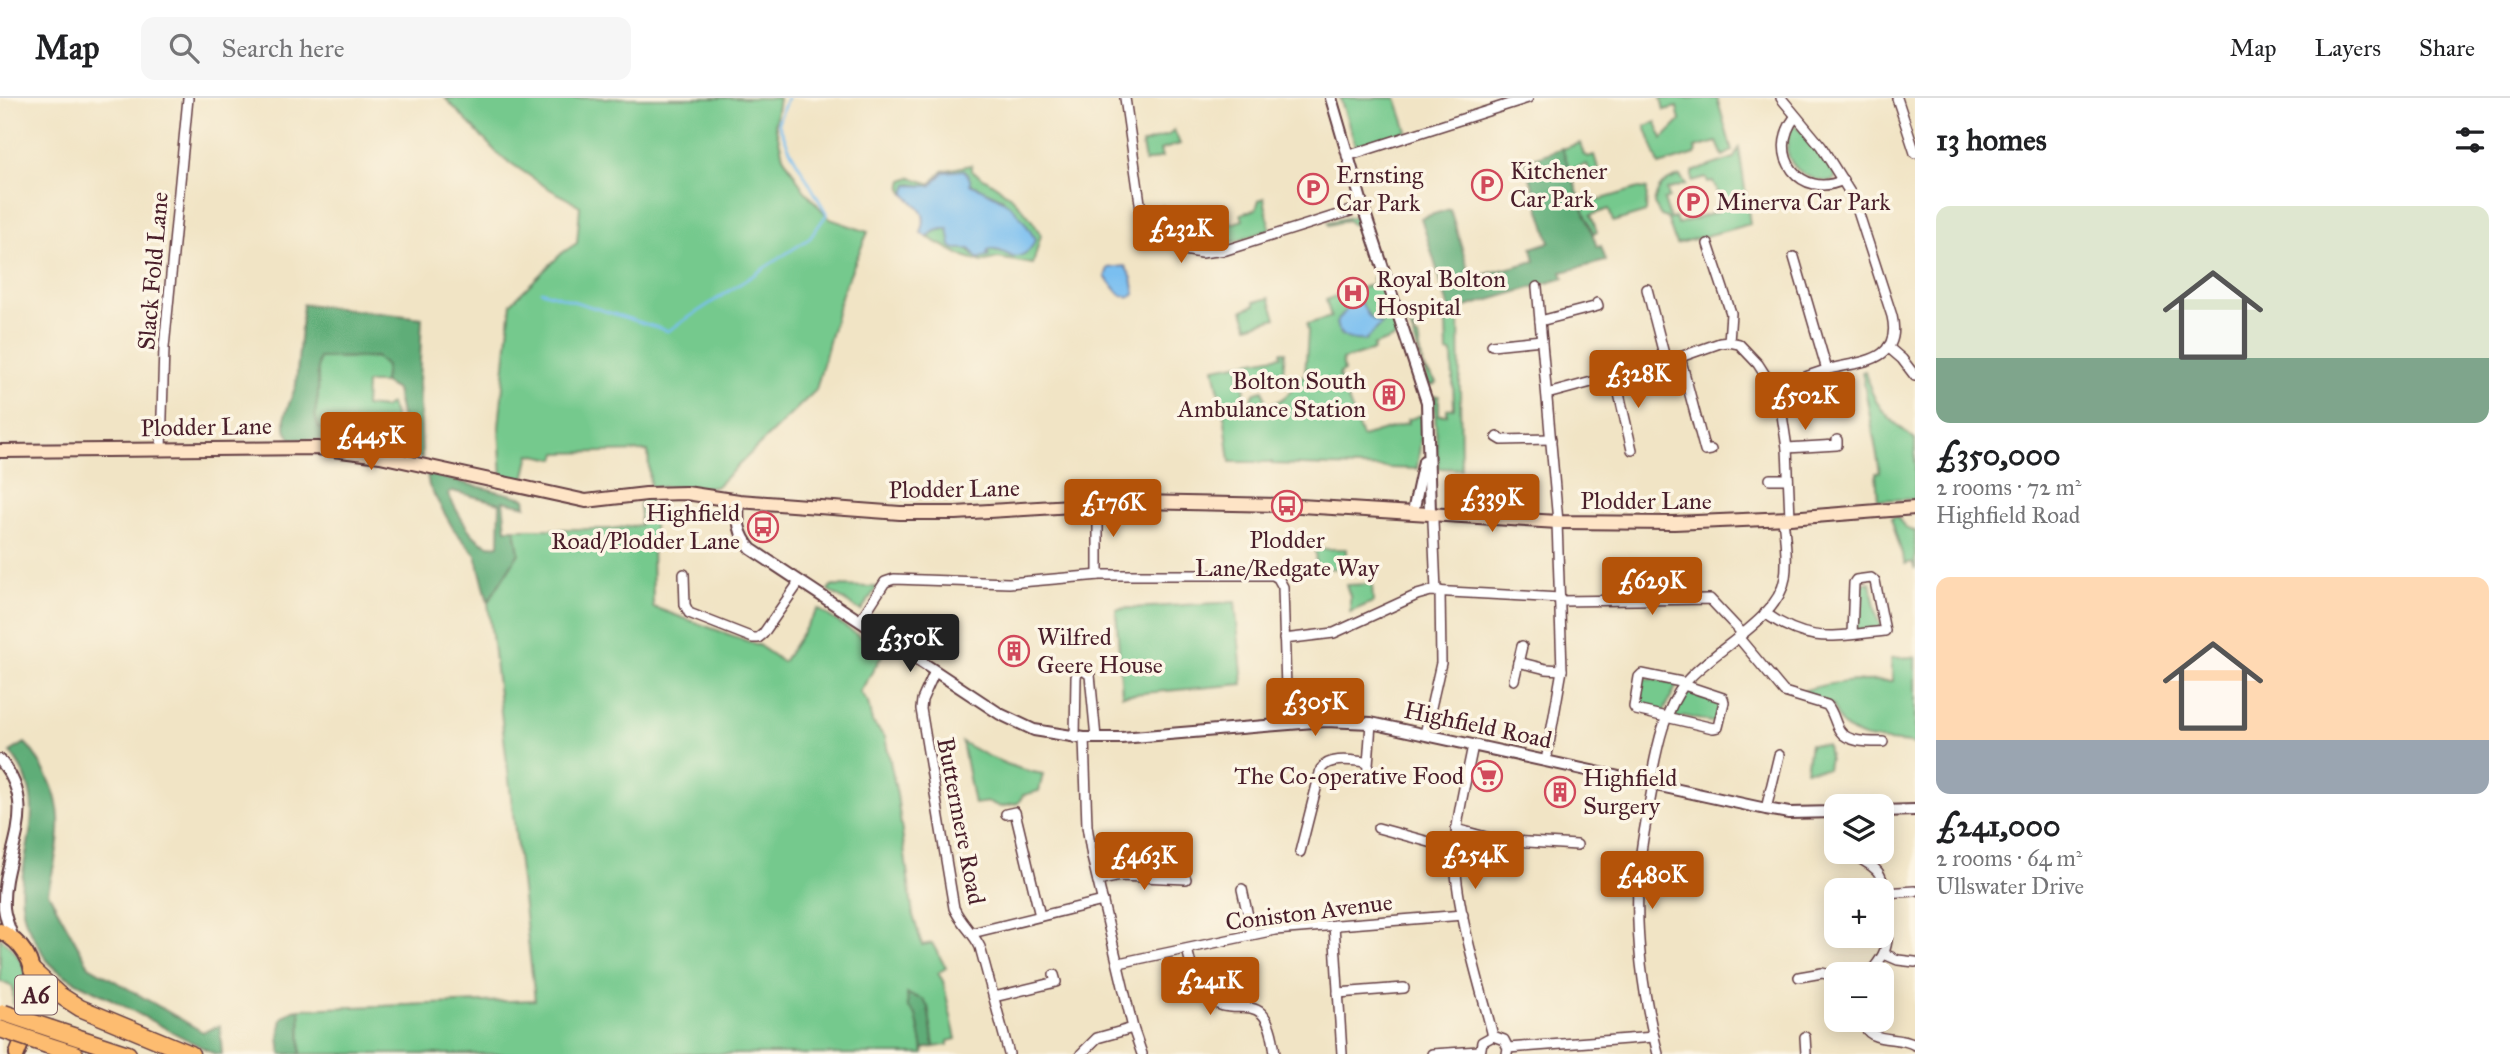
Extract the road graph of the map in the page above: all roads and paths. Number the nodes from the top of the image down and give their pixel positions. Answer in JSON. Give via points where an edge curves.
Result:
{"nodes":[{"id":1,"x":188,"y":98,"type":"edge"},
{"id":2,"x":1125,"y":98,"type":"edge"},
{"id":3,"x":1331,"y":98,"type":"edge"},
{"id":4,"x":1528,"y":98,"type":"edge"},
{"id":5,"x":1781,"y":98,"type":"edge"},
{"id":6,"x":1898,"y":98,"type":"edge"},
{"id":7,"x":1795,"y":117,"type":"junction"},
{"id":8,"x":1915,"y":153,"type":"edge"},
{"id":9,"x":1347,"y":156,"type":"junction"},
{"id":10,"x":1843,"y":180,"type":"junction"},
{"id":11,"x":1363,"y":207,"type":"junction"},
{"id":12,"x":1708,"y":244,"type":"dead end"},
{"id":13,"x":1794,"y":257,"type":"dead end"},
{"id":14,"x":1536,"y":287,"type":"dead end"},
{"id":15,"x":1647,"y":289,"type":"dead end"},
{"id":16,"x":1597,"y":303,"type":"dead end"},
{"id":17,"x":1540,"y":321,"type":"junction"},
{"id":18,"x":1542,"y":340,"type":"junction"},
{"id":19,"x":1729,"y":342,"type":"junction"},
{"id":20,"x":1492,"y":345,"type":"dead end"},
{"id":21,"x":1888,"y":347,"type":"junction"},
{"id":22,"x":1680,"y":357,"type":"junction"},
{"id":23,"x":1666,"y":362,"type":"junction"},
{"id":24,"x":1826,"y":370,"type":"junction"},
{"id":25,"x":1615,"y":376,"type":"junction"},
{"id":26,"x":1915,"y":376,"type":"edge"},
{"id":27,"x":1774,"y":389,"type":"junction"},
{"id":28,"x":1547,"y":394,"type":"junction"},
{"id":29,"x":1497,"y":437,"type":"dead end"},
{"id":30,"x":1551,"y":439,"type":"junction"},
{"id":31,"x":1837,"y":440,"type":"dead end"},
{"id":32,"x":1428,"y":445,"type":"junction"},
{"id":33,"x":1787,"y":448,"type":"junction"},
{"id":34,"x":160,"y":449,"type":"junction"},
{"id":35,"x":1632,"y":450,"type":"dead end"},
{"id":36,"x":1711,"y":450,"type":"dead end"},
{"id":37,"x":0,"y":452,"type":"edge"},
{"id":38,"x":1770,"y":479,"type":"dead end"},
{"id":39,"x":1788,"y":479,"type":"junction"},
{"id":40,"x":739,"y":501,"type":"junction"},
{"id":41,"x":1098,"y":503,"type":"junction"},
{"id":42,"x":1915,"y":508,"type":"edge"},
{"id":43,"x":1413,"y":512,"type":"junction"},
{"id":44,"x":1432,"y":517,"type":"junction"},
{"id":45,"x":1787,"y":518,"type":"junction"},
{"id":46,"x":1557,"y":522,"type":"junction"},
{"id":47,"x":684,"y":574,"type":"dead end"},
{"id":48,"x":1098,"y":575,"type":"junction"},
{"id":49,"x":800,"y":581,"type":"junction"},
{"id":50,"x":1438,"y":591,"type":"junction"},
{"id":51,"x":1560,"y":600,"type":"junction"},
{"id":52,"x":1765,"y":613,"type":"junction"},
{"id":53,"x":860,"y":621,"type":"junction"},
{"id":54,"x":1853,"y":634,"type":"junction"},
{"id":55,"x":1740,"y":635,"type":"junction"},
{"id":56,"x":1284,"y":639,"type":"junction"},
{"id":57,"x":1522,"y":646,"type":"dead end"},
{"id":58,"x":1518,"y":662,"type":"junction"},
{"id":59,"x":1562,"y":670,"type":"junction"},
{"id":60,"x":935,"y":671,"type":"junction"},
{"id":61,"x":1514,"y":680,"type":"dead end"},
{"id":62,"x":1685,"y":684,"type":"junction"},
{"id":63,"x":1666,"y":718,"type":"junction"},
{"id":64,"x":1371,"y":723,"type":"junction"},
{"id":65,"x":1287,"y":724,"type":"junction"},
{"id":66,"x":1425,"y":734,"type":"junction"},
{"id":67,"x":1085,"y":738,"type":"junction"},
{"id":68,"x":1883,"y":742,"type":"dead end"},
{"id":69,"x":1473,"y":745,"type":"junction"},
{"id":70,"x":1779,"y":755,"type":"dead end"},
{"id":71,"x":0,"y":760,"type":"edge"},
{"id":72,"x":1546,"y":761,"type":"junction"},
{"id":73,"x":1367,"y":762,"type":"junction"},
{"id":74,"x":1367,"y":779,"type":"dead end"},
{"id":75,"x":1652,"y":784,"type":"junction"},
{"id":76,"x":1766,"y":809,"type":"junction"},
{"id":77,"x":1915,"y":810,"type":"edge"},
{"id":78,"x":1894,"y":811,"type":"edge"},
{"id":79,"x":1824,"y":812,"type":"edge"},
{"id":80,"x":1006,"y":814,"type":"dead end"},
{"id":81,"x":1377,"y":828,"type":"dead end"},
{"id":82,"x":1456,"y":829,"type":"junction"},
{"id":83,"x":1577,"y":845,"type":"dead end"},
{"id":84,"x":1304,"y":848,"type":"dead end"},
{"id":85,"x":1455,"y":849,"type":"junction"},
{"id":86,"x":1868,"y":864,"type":"edge"},
{"id":87,"x":1880,"y":878,"type":"edge"},
{"id":88,"x":1186,"y":879,"type":"dead end"},
{"id":89,"x":3,"y":880,"type":"edge"},
{"id":90,"x":1098,"y":881,"type":"junction"},
{"id":91,"x":1242,"y":889,"type":"dead end"},
{"id":92,"x":1915,"y":891,"type":"edge"},
{"id":93,"x":1894,"y":892,"type":"edge"},
{"id":94,"x":1103,"y":901,"type":"junction"},
{"id":95,"x":1463,"y":915,"type":"junction"},
{"id":96,"x":1040,"y":916,"type":"junction"},
{"id":97,"x":1334,"y":925,"type":"junction"},
{"id":98,"x":0,"y":931,"type":"edge"},
{"id":99,"x":972,"y":933,"type":"junction"},
{"id":100,"x":1252,"y":934,"type":"junction"},
{"id":101,"x":14,"y":940,"type":"junction"},
{"id":102,"x":1885,"y":948,"type":"edge"},
{"id":103,"x":1187,"y":949,"type":"junction"},
{"id":104,"x":1884,"y":954,"type":"junction"},
{"id":105,"x":1878,"y":962,"type":"edge"},
{"id":106,"x":1915,"y":962,"type":"edge"},
{"id":107,"x":1119,"y":963,"type":"junction"},
{"id":108,"x":32,"y":970,"type":"junction"},
{"id":109,"x":1824,"y":973,"type":"edge"},
{"id":110,"x":1054,"y":975,"type":"dead end"},
{"id":111,"x":1798,"y":977,"type":"dead end"},
{"id":112,"x":1405,"y":988,"type":"dead end"},
{"id":113,"x":1338,"y":993,"type":"junction"},
{"id":114,"x":994,"y":997,"type":"junction"},
{"id":115,"x":1,"y":1018,"type":"edge"},
{"id":116,"x":1133,"y":1028,"type":"junction"},
{"id":117,"x":1868,"y":1032,"type":"edge"},
{"id":118,"x":1493,"y":1036,"type":"junction"},
{"id":119,"x":49,"y":1037,"type":"junction"},
{"id":120,"x":1654,"y":1037,"type":"junction"},
{"id":121,"x":1915,"y":1045,"type":"edge"},
{"id":122,"x":1507,"y":1051,"type":"edge"},
{"id":123,"x":1480,"y":1052,"type":"edge"},
{"id":124,"x":17,"y":1054,"type":"edge"},
{"id":125,"x":75,"y":1054,"type":"edge"},
{"id":126,"x":128,"y":1054,"type":"edge"},
{"id":127,"x":191,"y":1054,"type":"edge"},
{"id":128,"x":1009,"y":1054,"type":"edge"},
{"id":129,"x":1081,"y":1054,"type":"edge"},
{"id":130,"x":1142,"y":1054,"type":"edge"},
{"id":131,"x":1275,"y":1054,"type":"edge"},
{"id":132,"x":1342,"y":1054,"type":"edge"},
{"id":133,"x":1432,"y":1054,"type":"edge"},
{"id":134,"x":1658,"y":1054,"type":"edge"}],
"edges":[{"from":1,"to":34,"type":"street","name":"Slack Fold Lane","via":[[164,348]]},
{"from":2,"to":11,"type":"street","via":[[1141,210],[1153,232],[1180,250],[1226,250]]},
{"from":3,"to":9,"type":"street"},
{"from":4,"to":9,"type":"street"},
{"from":5,"to":7,"type":"street"},
{"from":6,"to":8,"type":"street"},
{"from":7,"to":10,"type":"street"},
{"from":7,"to":10,"type":"street","via":[[1783,140],[1792,169],[1822,186]]},
{"from":9,"to":11,"type":"street"},
{"from":10,"to":21,"type":"street","via":[[1861,218],[1892,316],[1894,328]]},
{"from":11,"to":32,"type":"street","via":[[1427,402]]},
{"from":12,"to":19,"type":"street","via":[[1731,313]]},
{"from":13,"to":24,"type":"street"},
{"from":14,"to":17,"type":"street"},
{"from":15,"to":23,"type":"street"},
{"from":16,"to":17,"type":"street"},
{"from":17,"to":18,"type":"street"},
{"from":18,"to":20,"type":"street"},
{"from":18,"to":28,"type":"street"},
{"from":19,"to":22,"type":"street"},
{"from":19,"to":27,"type":"street","via":[[1744,348]]},
{"from":21,"to":24,"type":"street","via":[[1870,361]]},
{"from":21,"to":26,"type":"street"},
{"from":22,"to":23,"type":"street"},
{"from":22,"to":36,"type":"street","via":[[1705,451]]},
{"from":23,"to":25,"type":"street"},
{"from":24,"to":27,"type":"street"},
{"from":25,"to":28,"type":"street"},
{"from":25,"to":35,"type":"street"},
{"from":27,"to":33,"type":"street"},
{"from":28,"to":30,"type":"street"},
{"from":29,"to":30,"type":"street"},
{"from":30,"to":46,"type":"street"},
{"from":31,"to":33,"type":"street","via":[[1837,445]]},
{"from":32,"to":43,"type":"street"},
{"from":32,"to":44,"type":"street"},
{"from":33,"to":39,"type":"street"},
{"from":34,"to":37,"type":"main road","name":"Plodder Lane"},
{"from":34,"to":40,"type":"main road","name":"Plodder Lane","via":[[317,448],[380,456],[573,500],[676,493]]},
{"from":38,"to":39,"type":"street"},
{"from":39,"to":45,"type":"street"},
{"from":40,"to":41,"type":"main road","name":"Plodder Lane","via":[[956,513]]},
{"from":40,"to":49,"type":"street","name":"Highfield Road","via":[[738,524],[744,541]]},
{"from":41,"to":43,"type":"main road","name":"Plodder Lane"},
{"from":41,"to":48,"type":"street"},
{"from":42,"to":45,"type":"main road","name":"Plodder Lane"},
{"from":43,"to":44,"type":"main road","name":"Plodder Lane"},
{"from":44,"to":46,"type":"main road","name":"Plodder Lane"},
{"from":44,"to":50,"type":"street"},
{"from":45,"to":46,"type":"main road","name":"Plodder Lane"},
{"from":45,"to":52,"type":"street","via":[[1785,578]]},
{"from":46,"to":51,"type":"street"},
{"from":47,"to":49,"type":"street","via":[[689,613],[758,638]]},
{"from":48,"to":53,"type":"street","via":[[1009,583],[894,579],[885,582]]},
{"from":48,"to":56,"type":"street","via":[[1273,575],[1282,583]]},
{"from":49,"to":53,"type":"street","name":"Highfield Road"},
{"from":50,"to":51,"type":"street"},
{"from":50,"to":56,"type":"street","via":[[1417,595],[1334,633]]},
{"from":50,"to":66,"type":"street","via":[[1441,663]]},
{"from":51,"to":55,"type":"street","via":[[1710,599]]},
{"from":51,"to":59,"type":"street"},
{"from":52,"to":54,"type":"street","via":[[1805,635]]},
{"from":52,"to":55,"type":"street"},
{"from":53,"to":60,"type":"street","name":"Highfield Road"},
{"from":54,"to":54,"type":"street","via":[[1885,631],[1871,579],[1854,583]]},
{"from":55,"to":62,"type":"street"},
{"from":55,"to":68,"type":"street","via":[[1784,692],[1827,705],[1839,730],[1848,737]]},
{"from":56,"to":65,"type":"street"},
{"from":57,"to":58,"type":"street"},
{"from":58,"to":59,"type":"street"},
{"from":58,"to":61,"type":"street"},
{"from":59,"to":72,"type":"street"},
{"from":60,"to":67,"type":"street","name":"Highfield Road","via":[[1018,723]]},
{"from":60,"to":99,"type":"street","name":"Buttermere Road","via":[[922,700],[922,719],[954,908]]},
{"from":62,"to":63,"type":"street"},
{"from":62,"to":63,"type":"street","via":[[1647,674],[1639,677],[1634,707]]},
{"from":62,"to":63,"type":"street","via":[[1723,698],[1720,724],[1713,728]]},
{"from":63,"to":75,"type":"street"},
{"from":64,"to":65,"type":"street","name":"Highfield Road"},
{"from":64,"to":66,"type":"street","name":"Highfield Road"},
{"from":64,"to":73,"type":"street"},
{"from":65,"to":67,"type":"street","name":"Highfield Road"},
{"from":66,"to":69,"type":"street","name":"Highfield Road"},
{"from":67,"to":67,"type":"street","via":[[1076,677],[1083,670],[1090,675]]},
{"from":67,"to":90,"type":"street","via":[[1087,826]]},
{"from":69,"to":72,"type":"street","name":"Highfield Road"},
{"from":69,"to":82,"type":"street"},
{"from":70,"to":76,"type":"street"},
{"from":71,"to":89,"type":"street","via":[[15,784],[20,805],[19,832]]},
{"from":72,"to":75,"type":"street","name":"Highfield Road"},
{"from":73,"to":74,"type":"street"},
{"from":73,"to":84,"type":"street","via":[[1324,764]]},
{"from":75,"to":76,"type":"street","name":"Highfield Road"},
{"from":75,"to":120,"type":"street","via":[[1637,918]]},
{"from":76,"to":79,"type":"street","name":"Highfield Road"},
{"from":77,"to":78,"type":"street"},
{"from":80,"to":96,"type":"street","via":[[1015,812]]},
{"from":81,"to":85,"type":"street"},
{"from":82,"to":83,"type":"street","via":[[1497,840]]},
{"from":82,"to":85,"type":"street"},
{"from":85,"to":95,"type":"street"},
{"from":86,"to":87,"type":"street"},
{"from":88,"to":90,"type":"street","via":[[1120,876]]},
{"from":89,"to":101,"type":"street","via":[[4,908]]},
{"from":90,"to":94,"type":"street"},
{"from":91,"to":100,"type":"street"},
{"from":92,"to":93,"type":"street"},
{"from":94,"to":96,"type":"street"},
{"from":94,"to":107,"type":"street"},
{"from":95,"to":97,"type":"street","name":"Coniston Avenue"},
{"from":95,"to":118,"type":"street"},
{"from":96,"to":99,"type":"street"},
{"from":97,"to":100,"type":"street","name":"Coniston Avenue"},
{"from":97,"to":113,"type":"street"},
{"from":98,"to":101,"type":"main road","number":"A6"},
{"from":99,"to":114,"type":"street","name":"Buttermere Road"},
{"from":100,"to":103,"type":"street","name":"Coniston Avenue"},
{"from":101,"to":108,"type":"main road","number":"A6"},
{"from":102,"to":104,"type":"street"},
{"from":103,"to":107,"type":"street","name":"Coniston Avenue"},
{"from":103,"to":131,"type":"street","via":[[1203,993],[1216,1003],[1261,1013],[1271,1025]]},
{"from":104,"to":105,"type":"street"},
{"from":104,"to":106,"type":"street"},
{"from":107,"to":116,"type":"street"},
{"from":108,"to":124,"type":"main road","number":"A6","via":[[36,998]]},
{"from":108,"to":127,"type":"highway","via":[[80,1008]]},
{"from":109,"to":111,"type":"street"},
{"from":110,"to":114,"type":"street","via":[[1056,982]]},
{"from":112,"to":113,"type":"street"},
{"from":113,"to":132,"type":"street"},
{"from":114,"to":128,"type":"street","name":"Buttermere Road"},
{"from":115,"to":119,"type":"highway","bridge":true},
{"from":116,"to":129,"type":"street","via":[[1097,1038]]},
{"from":116,"to":130,"type":"street"},
{"from":117,"to":121,"type":"street"},
{"from":118,"to":122,"type":"street","via":[[1504,1040]]},
{"from":118,"to":123,"type":"street","via":[[1482,1042]]},
{"from":119,"to":125,"type":"highway"},
{"from":119,"to":126,"type":"highway"},
{"from":120,"to":122,"type":"street"},
{"from":120,"to":134,"type":"street"},
{"from":123,"to":133,"type":"street"}]}
